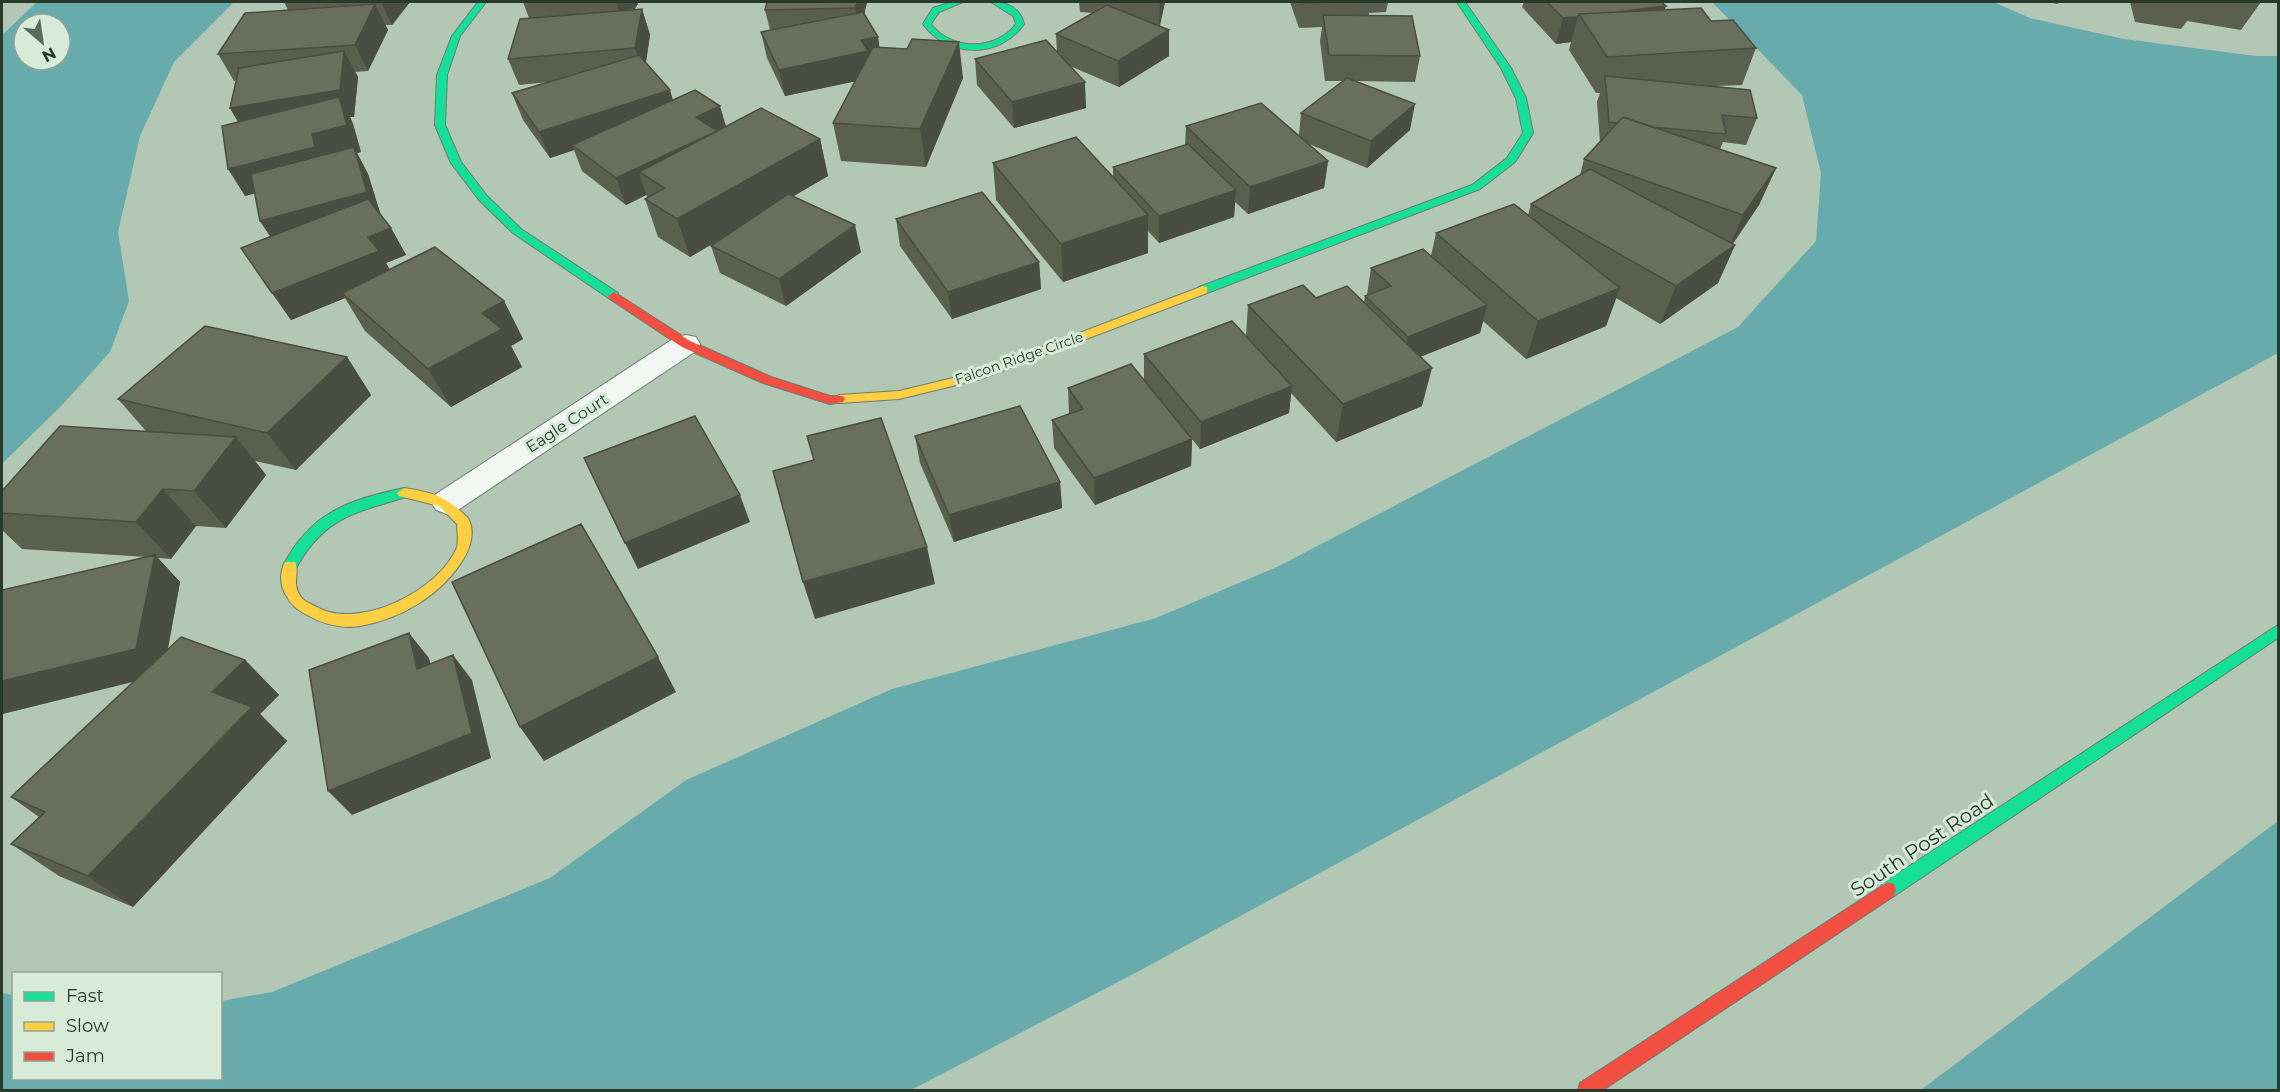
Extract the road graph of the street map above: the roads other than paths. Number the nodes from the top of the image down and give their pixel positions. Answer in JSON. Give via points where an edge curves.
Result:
{"nodes":[{"id":1,"x":482,"y":2,"type":"edge"},
{"id":2,"x":959,"y":2,"type":"edge"},
{"id":3,"x":995,"y":2,"type":"edge"},
{"id":4,"x":1461,"y":2,"type":"edge"},
{"id":5,"x":686,"y":344,"type":"junction"},
{"id":6,"x":447,"y":502,"type":"junction"},
{"id":7,"x":2278,"y":631,"type":"edge"},
{"id":8,"x":1587,"y":1090,"type":"edge"}],
"edges":[{"from":1,"to":5,"type":"street","name":"Falcon Ridge Circle","via":[[456,36],[442,75],[440,125],[456,163],[483,198],[517,231]]},
{"from":2,"to":3,"type":"street","via":[[936,10],[927,24],[928,31],[944,42],[973,46],[1001,40],[1019,28],[1018,14]]},
{"from":4,"to":5,"type":"street","name":"Falcon Ridge Circle","via":[[1506,68],[1521,98],[1528,133],[1511,160],[1476,187],[977,376],[899,395],[830,400],[766,381]]},
{"from":5,"to":6,"type":"street","name":"Eagle Court"},
{"from":6,"to":6,"type":"street","via":[[404,493],[351,508],[327,522],[306,539],[293,559],[288,579],[291,597],[304,610],[324,618],[351,620],[380,615],[408,604],[439,582],[463,549],[466,531],[460,514]]},
{"from":7,"to":8,"type":"street","name":"South Post Road"}]}
